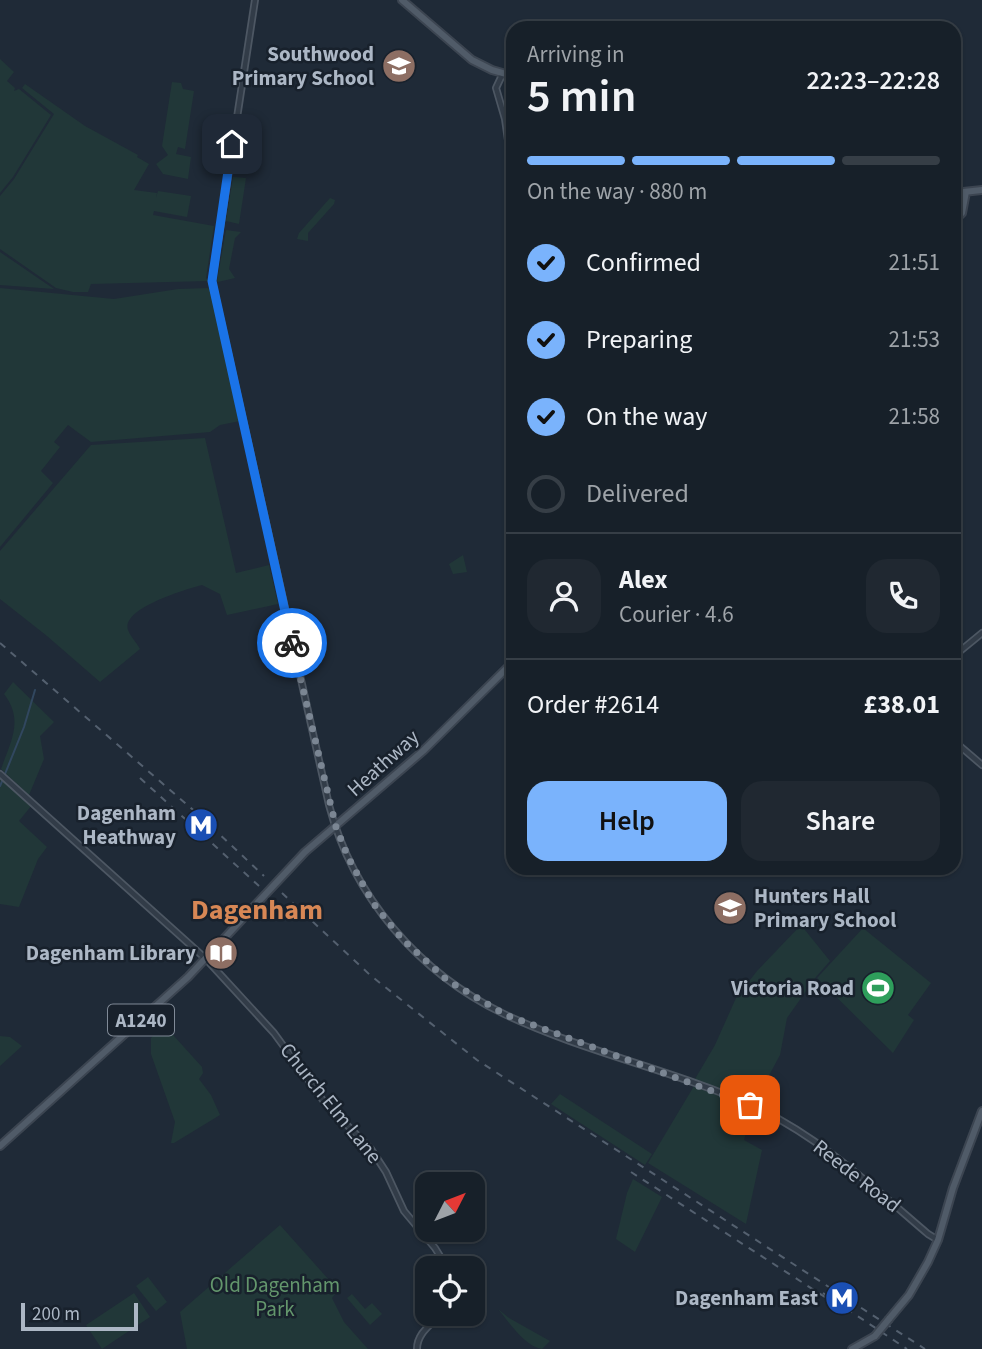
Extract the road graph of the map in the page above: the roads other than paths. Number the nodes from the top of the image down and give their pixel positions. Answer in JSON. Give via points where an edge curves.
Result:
{"nodes":[{"id":1,"x":255,"y":0,"type":"edge"},
{"id":2,"x":402,"y":0,"type":"edge"},
{"id":3,"x":503,"y":74,"type":"junction"},
{"id":4,"x":506,"y":75,"type":"edge"},
{"id":5,"x":506,"y":126,"type":"edge"},
{"id":6,"x":982,"y":190,"type":"edge"},
{"id":7,"x":961,"y":192,"type":"edge"},
{"id":8,"x":966,"y":192,"type":"junction"},
{"id":9,"x":961,"y":214,"type":"edge"},
{"id":10,"x":982,"y":633,"type":"edge"},
{"id":11,"x":961,"y":650,"type":"edge"},
{"id":12,"x":506,"y":669,"type":"edge"},
{"id":13,"x":961,"y":747,"type":"edge"},
{"id":14,"x":982,"y":765,"type":"edge"},
{"id":15,"x":0,"y":774,"type":"edge"},
{"id":16,"x":336,"y":827,"type":"junction"},
{"id":17,"x":206,"y":958,"type":"junction"},
{"id":18,"x":982,"y":1111,"type":"edge"},
{"id":19,"x":0,"y":1146,"type":"edge"},
{"id":20,"x":938,"y":1240,"type":"junction"},
{"id":21,"x":441,"y":1256,"type":"edge"},
{"id":22,"x":429,"y":1326,"type":"edge"},
{"id":23,"x":417,"y":1349,"type":"edge"},
{"id":24,"x":852,"y":1349,"type":"edge"}],
"edges":[{"from":1,"to":16,"type":"street","name":"Reede Road","via":[[212,281]]},
{"from":2,"to":3,"type":"main road","via":[[472,60]]},
{"from":3,"to":4,"type":"main road"},
{"from":3,"to":5,"type":"street","via":[[496,88]]},
{"from":6,"to":8,"type":"main road"},
{"from":7,"to":8,"type":"main road"},
{"from":8,"to":9,"type":"main road"},
{"from":10,"to":11,"type":"street"},
{"from":12,"to":16,"type":"main road","name":"Heathway","number":"A1240","via":[[423,751]]},
{"from":13,"to":14,"type":"street"},
{"from":15,"to":17,"type":"street","name":"Church Elm Lane"},
{"from":16,"to":17,"type":"main road","name":"Heathway","number":"A1240","via":[[287,870]]},
{"from":16,"to":20,"type":"street","name":"Reede Road","via":[[382,916],[417,954],[460,989],[518,1020],[759,1109],[843,1161]]},
{"from":17,"to":19,"type":"main road","name":"Heathway","number":"A1240"},
{"from":17,"to":21,"type":"street","name":"Church Elm Lane","via":[[370,1149],[404,1211]]},
{"from":18,"to":20,"type":"main road"},
{"from":20,"to":24,"type":"main road","bridge":true,"via":[[916,1284],[889,1319],[875,1336]]},
{"from":22,"to":23,"type":"street","via":[[417,1340]]}]}
